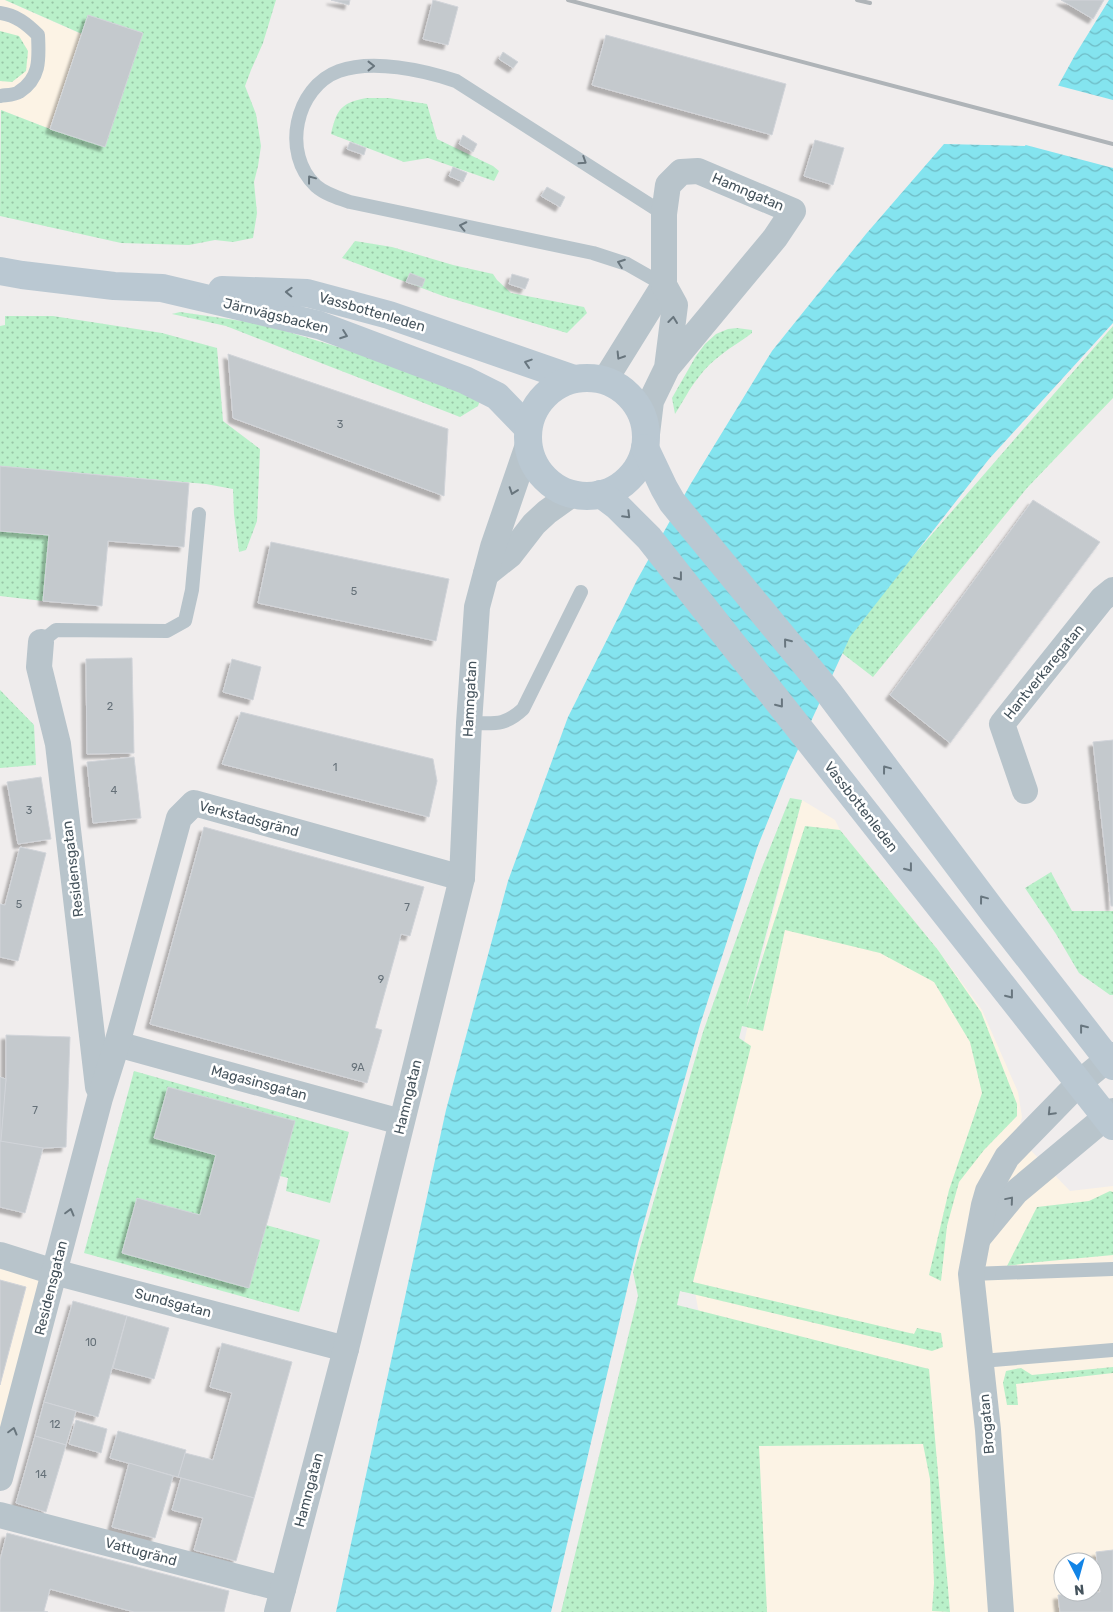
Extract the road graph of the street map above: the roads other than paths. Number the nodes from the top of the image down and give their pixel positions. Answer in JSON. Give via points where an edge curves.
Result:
{"nodes":[{"id":1,"x":0,"y":13,"type":"edge"},
{"id":2,"x":0,"y":96,"type":"edge"},
{"id":3,"x":664,"y":214,"type":"junction"},
{"id":4,"x":0,"y":271,"type":"edge"},
{"id":5,"x":664,"y":285,"type":"junction"},
{"id":6,"x":162,"y":288,"type":"junction"},
{"id":7,"x":667,"y":368,"type":"junction"},
{"id":8,"x":574,"y":378,"type":"junction"},
{"id":9,"x":605,"y":380,"type":"junction"},
{"id":10,"x":528,"y":436,"type":"junction"},
{"id":11,"x":646,"y":441,"type":"junction"},
{"id":12,"x":572,"y":494,"type":"junction"},
{"id":13,"x":601,"y":494,"type":"junction"},
{"id":14,"x":198,"y":514,"type":"dead end"},
{"id":15,"x":486,"y":574,"type":"junction"},
{"id":16,"x":1113,"y":590,"type":"edge"},
{"id":17,"x":581,"y":592,"type":"dead end"},
{"id":18,"x":41,"y":642,"type":"joint"},
{"id":19,"x":469,"y":723,"type":"junction"},
{"id":20,"x":1025,"y":791,"type":"dead end"},
{"id":21,"x":462,"y":878,"type":"junction"},
{"id":22,"x":117,"y":1044,"type":"junction"},
{"id":23,"x":1111,"y":1060,"type":"edge"},
{"id":24,"x":1079,"y":1083,"type":"junction"},
{"id":25,"x":100,"y":1098,"type":"junction"},
{"id":26,"x":1111,"y":1118,"type":"edge"},
{"id":27,"x":401,"y":1122,"type":"junction"},
{"id":28,"x":979,"y":1238,"type":"junction"},
{"id":29,"x":0,"y":1255,"type":"edge"},
{"id":30,"x":1113,"y":1269,"type":"edge"},
{"id":31,"x":54,"y":1272,"type":"junction"},
{"id":32,"x":971,"y":1274,"type":"junction"},
{"id":33,"x":346,"y":1349,"type":"junction"},
{"id":34,"x":1113,"y":1350,"type":"edge"},
{"id":35,"x":980,"y":1361,"type":"junction"},
{"id":36,"x":0,"y":1478,"type":"edge"},
{"id":37,"x":0,"y":1514,"type":"edge"},
{"id":38,"x":280,"y":1600,"type":"edge"},
{"id":39,"x":1001,"y":1612,"type":"edge"}],
"edges":[{"from":1,"to":2,"type":"lane","via":[[26,23],[38,35],[39,59],[34,78],[18,93]]},
{"from":3,"to":5,"type":"street","name":"Hamngatan"},
{"from":5,"to":3,"type":"lane","one_way":true,"via":[[627,264],[593,253],[350,202],[324,192],[314,185],[300,160],[296,144],[299,114],[313,88],[338,71],[372,66],[435,74],[456,81]]},
{"from":3,"to":7,"type":"street","name":"Hamngatan","via":[[668,184],[681,172],[698,171],[793,211],[775,238]]},
{"from":4,"to":6,"type":"main road","name":"Järnvägsbacken","via":[[114,286]]},
{"from":7,"to":5,"type":"street","name":"Hamngatan","one_way":true,"via":[[675,305]]},
{"from":5,"to":9,"type":"street","one_way":true},
{"from":8,"to":6,"type":"main road","name":"Vassbottenleden","one_way":true,"via":[[389,315],[307,293]]},
{"from":6,"to":10,"type":"main road","name":"Järnvägsbacken","one_way":true,"via":[[319,326],[456,376],[497,396]]},
{"from":7,"to":11,"type":"street","name":"Hamngatan","via":[[651,401]]},
{"from":8,"to":9,"type":"main road"},
{"from":8,"to":10,"type":"main road","via":[[543,396],[534,411]]},
{"from":9,"to":11,"type":"main road","via":[[634,401],[645,422]]},
{"from":10,"to":12,"type":"main road","via":[[533,462],[542,476]]},
{"from":10,"to":15,"type":"street","name":"Hamngatan","one_way":true},
{"from":11,"to":13,"type":"main road","via":[[641,462],[628,480]]},
{"from":23,"to":11,"type":"main road","one_way":true,"via":[[994,913],[829,693],[672,502]]},
{"from":12,"to":13,"type":"main road"},
{"from":12,"to":15,"type":"street","via":[[540,518],[510,555]]},
{"from":13,"to":24,"type":"main road","name":"Vassbottenleden","one_way":true,"via":[[618,506],[649,538]]},
{"from":14,"to":18,"type":"lane","via":[[192,590],[185,621],[166,631],[56,630]]},
{"from":15,"to":19,"type":"street","name":"Hamngatan","via":[[477,607]]},
{"from":16,"to":20,"type":"street","name":"Hantverkaregatan","via":[[1102,599],[1002,724]]},
{"from":17,"to":19,"type":"lane","via":[[523,709],[513,719],[503,722]]},
{"from":18,"to":25,"type":"street","name":"Residensgatan","via":[[39,666],[58,744]]},
{"from":19,"to":21,"type":"street","name":"Hamngatan"},
{"from":21,"to":22,"type":"street","name":"Verkstadsgränd","via":[[194,803],[179,818]]},
{"from":21,"to":27,"type":"street","name":"Hamngatan"},
{"from":22,"to":25,"type":"street","name":"Residensgatan"},
{"from":22,"to":27,"type":"street","name":"Magasinsgatan"},
{"from":23,"to":24,"type":"street","name":"Brogatan"},
{"from":24,"to":26,"type":"main road","name":"Vassbottenleden"},
{"from":24,"to":28,"type":"street","name":"Brogatan","one_way":true,"via":[[1007,1157],[988,1191]]},
{"from":31,"to":25,"type":"street","name":"Residensgatan","one_way":true},
{"from":28,"to":26,"type":"street","name":"Brogatan","one_way":true,"via":[[1016,1192]]},
{"from":27,"to":33,"type":"street","name":"Hamngatan"},
{"from":28,"to":32,"type":"street","name":"Brogatan"},
{"from":29,"to":31,"type":"street","name":"Sundsgatan"},
{"from":30,"to":32,"type":"lane"},
{"from":31,"to":33,"type":"street","name":"Sundsgatan"},
{"from":36,"to":31,"type":"street","name":"Residensgatan","one_way":true},
{"from":32,"to":35,"type":"street","name":"Brogatan"},
{"from":33,"to":38,"type":"street","name":"Hamngatan"},
{"from":34,"to":35,"type":"lane"},
{"from":35,"to":39,"type":"street","name":"Brogatan"},
{"from":37,"to":38,"type":"street","name":"Vattugränd"}]}
